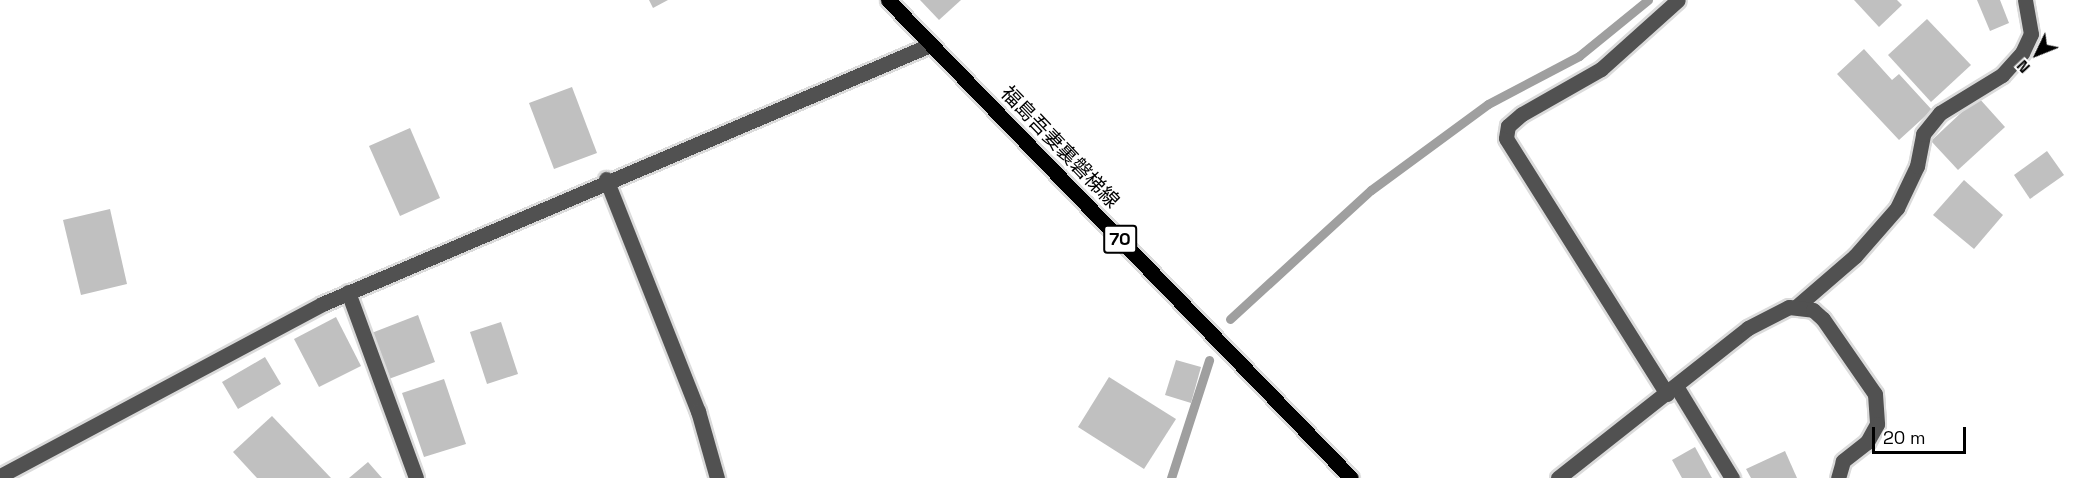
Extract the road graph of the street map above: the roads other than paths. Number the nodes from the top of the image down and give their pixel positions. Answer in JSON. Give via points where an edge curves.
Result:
{"nodes":[{"id":1,"x":888,"y":0,"type":"edge"},
{"id":2,"x":1678,"y":0,"type":"edge"},
{"id":3,"x":2025,"y":0,"type":"edge"},
{"id":4,"x":930,"y":45,"type":"junction"},
{"id":5,"x":606,"y":179,"type":"junction"},
{"id":6,"x":348,"y":292,"type":"junction"},
{"id":7,"x":1796,"y":307,"type":"junction"},
{"id":8,"x":1672,"y":390,"type":"junction"},
{"id":9,"x":0,"y":476,"type":"edge"},
{"id":10,"x":416,"y":478,"type":"edge"},
{"id":11,"x":717,"y":478,"type":"edge"},
{"id":12,"x":1351,"y":478,"type":"edge"},
{"id":13,"x":1557,"y":478,"type":"edge"},
{"id":14,"x":1732,"y":478,"type":"edge"},
{"id":15,"x":1838,"y":478,"type":"edge"}],
"edges":[{"from":1,"to":4,"type":"main road","name":"福島吾妻裏磐梯線","number":"70"},
{"from":2,"to":8,"type":"street","via":[[1601,69],[1522,114],[1508,126],[1506,138]]},
{"from":3,"to":7,"type":"street","via":[[2031,34],[2022,52],[2002,75],[1940,112],[1923,134],[1917,166],[1897,208],[1855,256]]},
{"from":4,"to":5,"type":"street"},
{"from":4,"to":12,"type":"main road","name":"福島吾妻裏磐梯線","number":"70"},
{"from":5,"to":6,"type":"street"},
{"from":5,"to":11,"type":"street","via":[[698,411]]},
{"from":6,"to":9,"type":"street"},
{"from":6,"to":10,"type":"street"},
{"from":7,"to":8,"type":"street","via":[[1757,322]]},
{"from":7,"to":15,"type":"street","via":[[1813,309],[1823,319],[1875,394],[1877,424],[1867,442],[1843,461]]},
{"from":8,"to":13,"type":"street"},
{"from":8,"to":14,"type":"street"}]}
